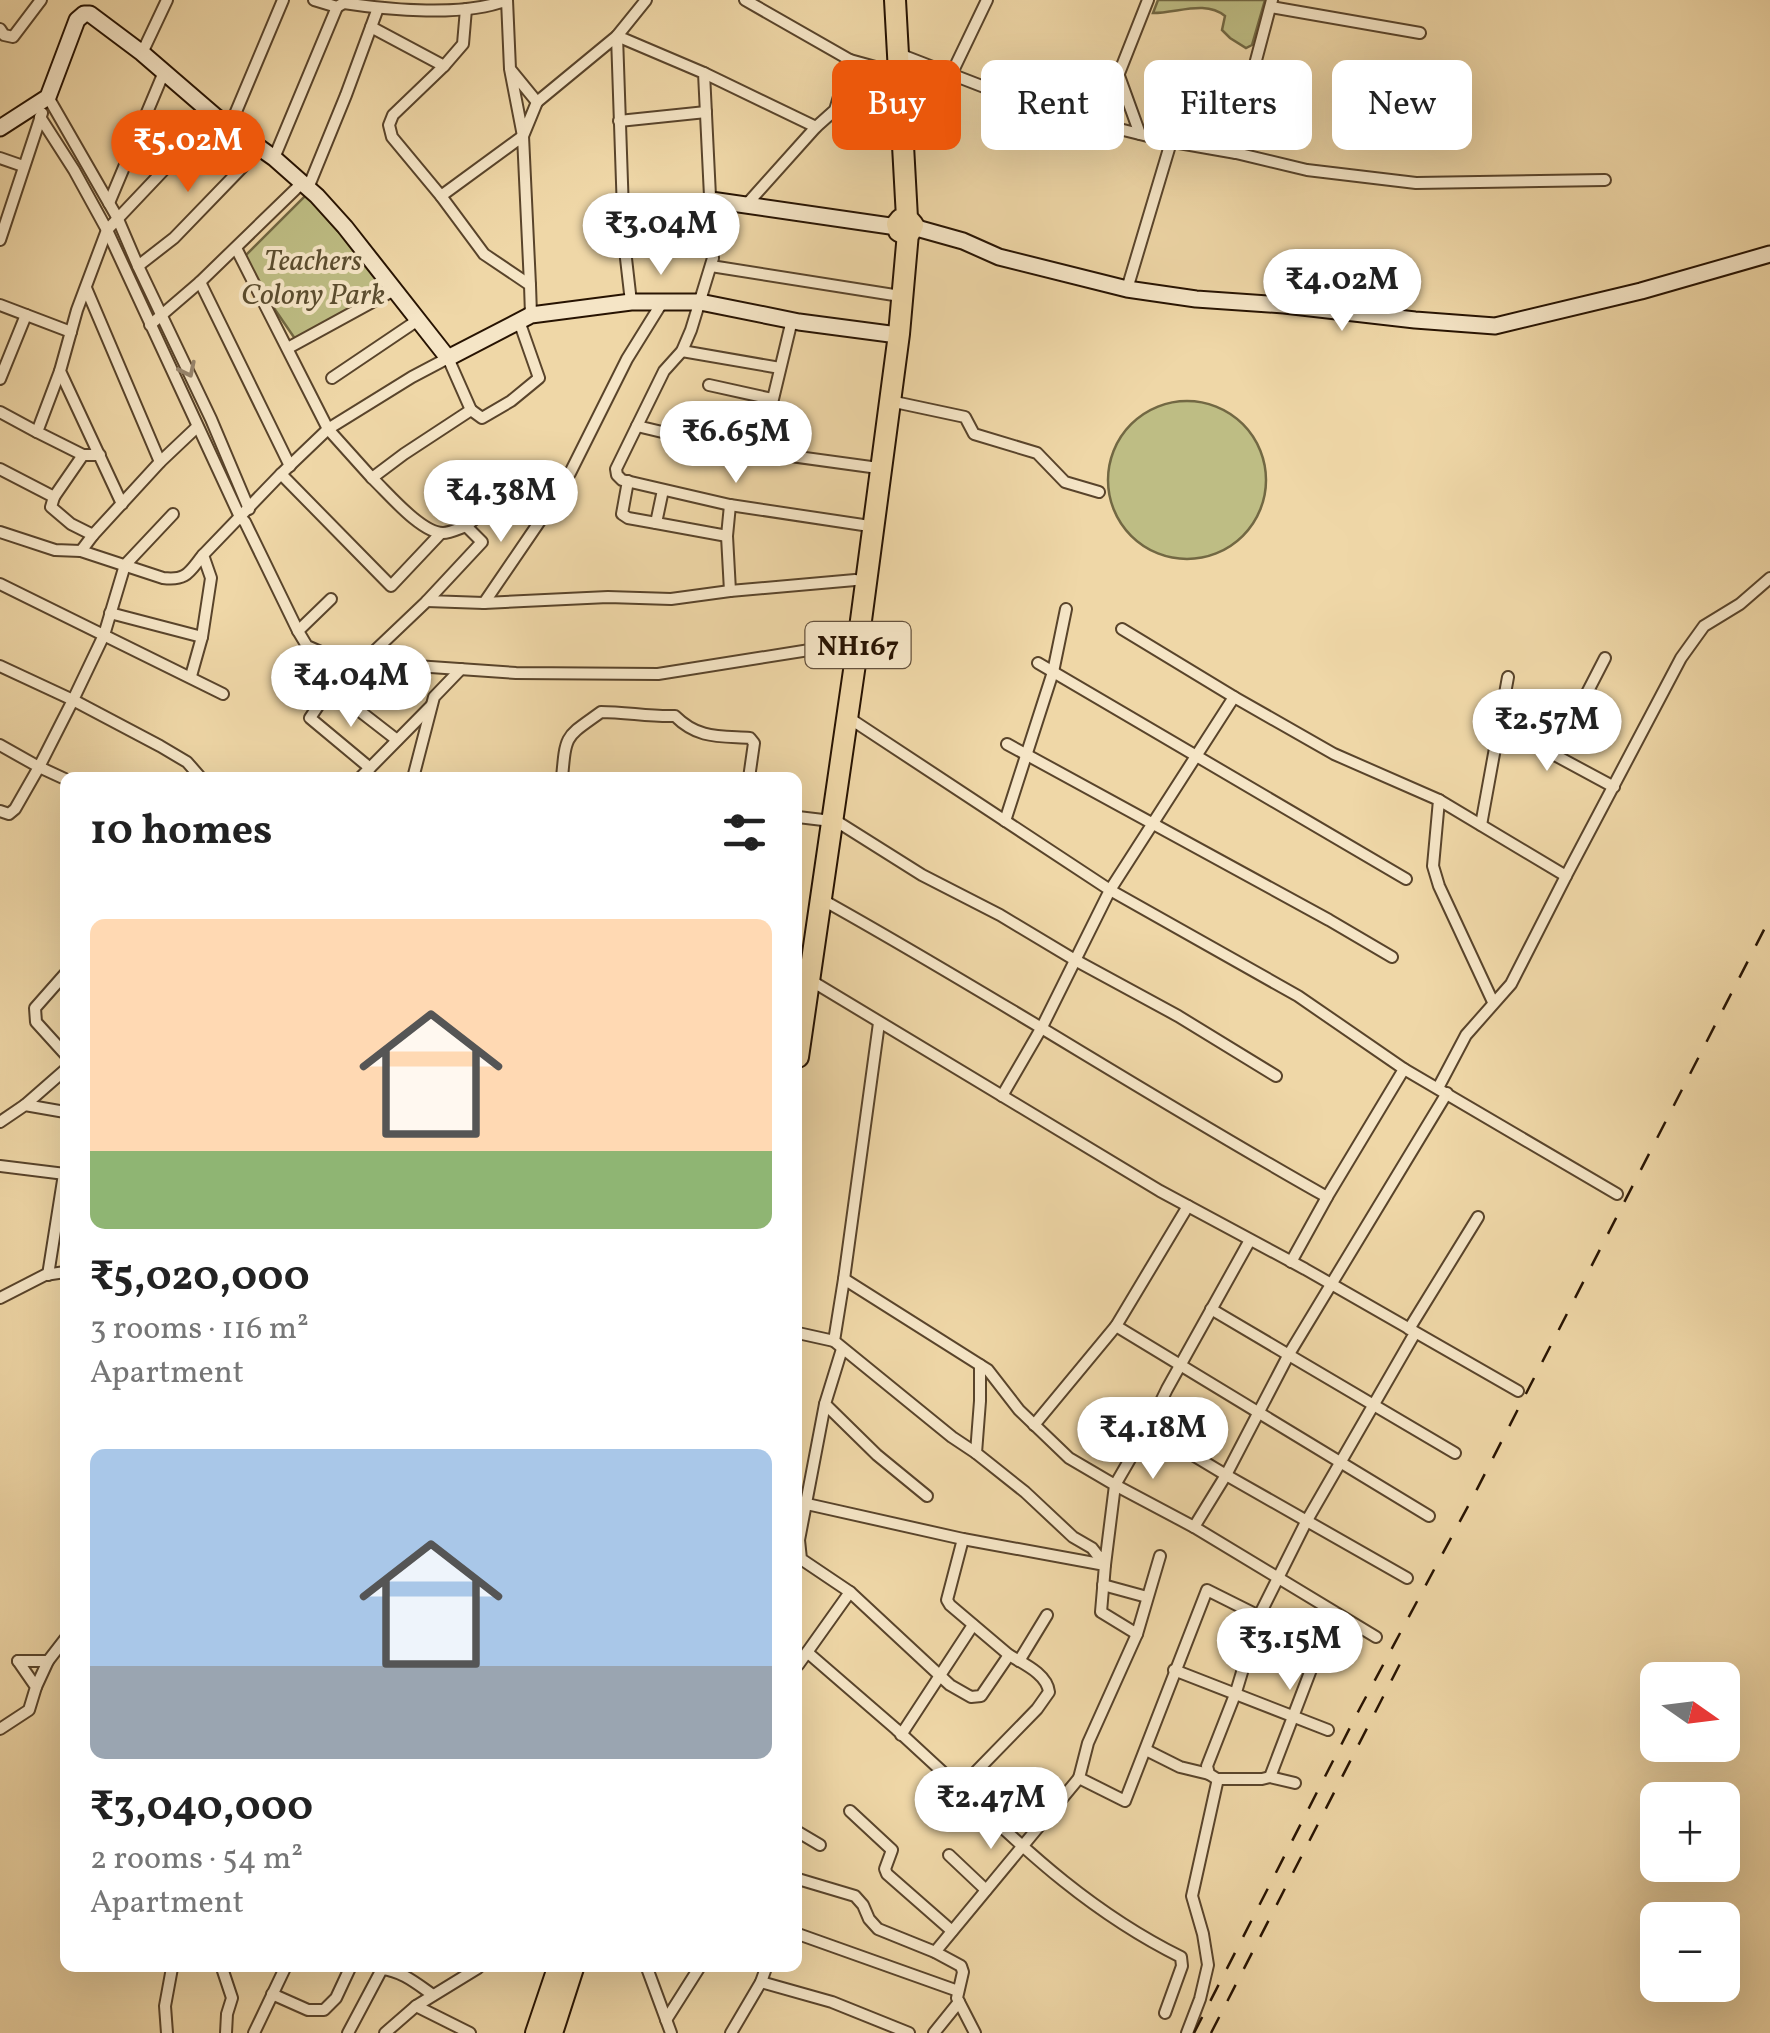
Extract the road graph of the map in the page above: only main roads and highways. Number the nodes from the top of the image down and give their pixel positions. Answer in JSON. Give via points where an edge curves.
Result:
{"nodes":[{"id":1,"x":887,"y":0,"type":"edge"},
{"id":2,"x":895,"y":0,"type":"edge"},
{"id":3,"x":894,"y":60,"type":"edge"},
{"id":4,"x":894,"y":60,"type":"edge"},
{"id":5,"x":899,"y":150,"type":"edge"},
{"id":6,"x":904,"y":226,"type":"junction"},
{"id":7,"x":842,"y":715,"type":"junction"},
{"id":8,"x":828,"y":819,"type":"junction"},
{"id":9,"x":803,"y":982,"type":"edge"},
{"id":10,"x":557,"y":1972,"type":"edge"},
{"id":11,"x":572,"y":1972,"type":"edge"},
{"id":12,"x":536,"y":2033,"type":"edge"},
{"id":13,"x":552,"y":2033,"type":"edge"}],
"edges":[{"from":1,"to":3,"type":"highway","number":"NH167"},
{"from":2,"to":4,"type":"highway","number":"NH167"},
{"from":5,"to":6,"type":"highway","number":"NH167"},
{"from":6,"to":7,"type":"highway","number":"NH167"},
{"from":6,"to":7,"type":"highway","number":"NH167","via":[[900,334]]},
{"from":7,"to":8,"type":"highway","number":"NH167"},
{"from":8,"to":9,"type":"highway","number":"NH167"},
{"from":8,"to":9,"type":"highway","number":"NH167"},
{"from":10,"to":12,"type":"highway"},
{"from":11,"to":13,"type":"highway"}]}
